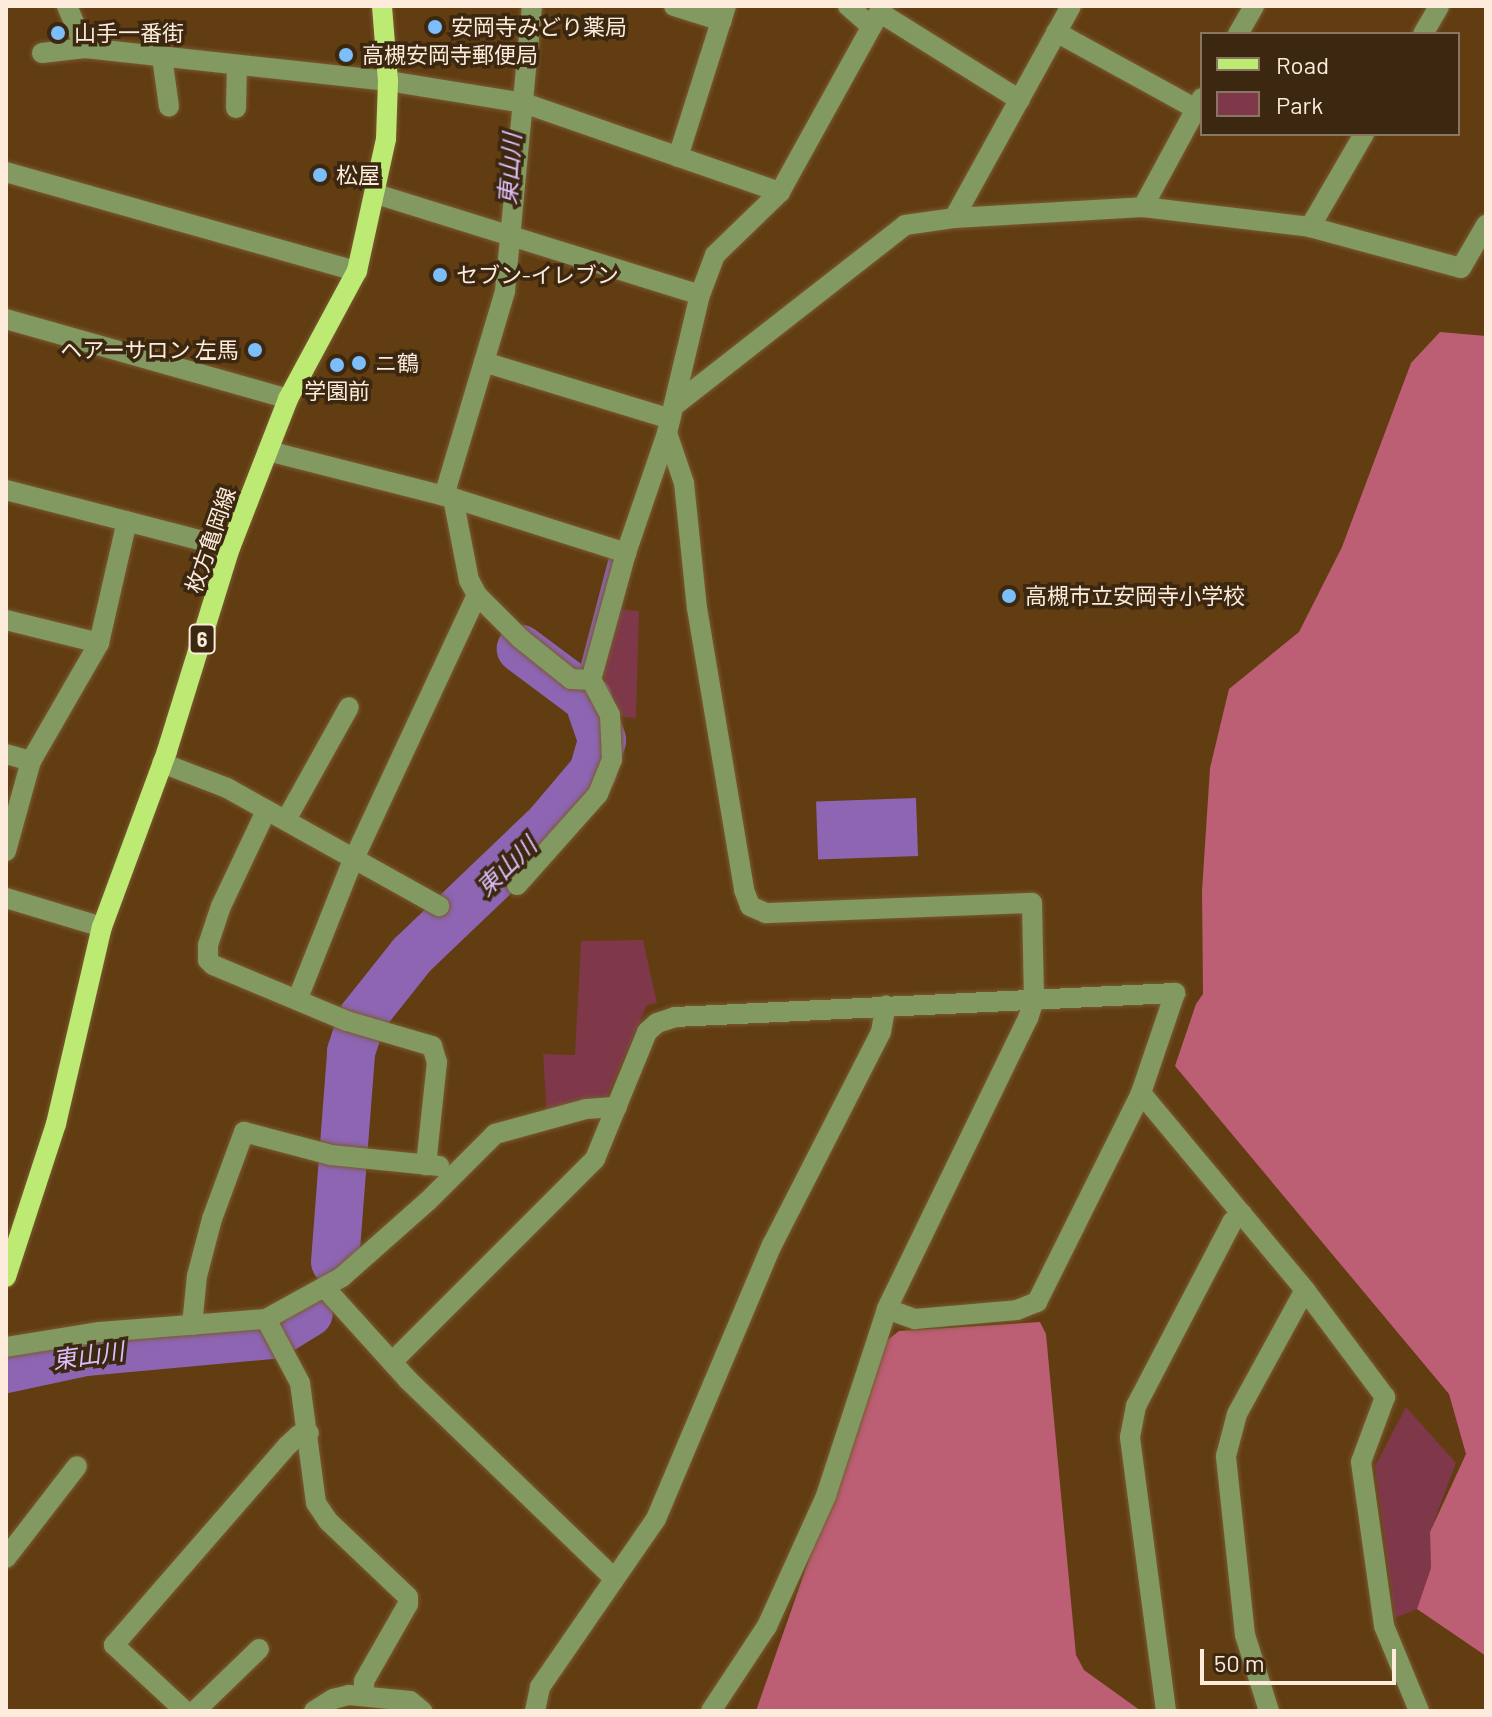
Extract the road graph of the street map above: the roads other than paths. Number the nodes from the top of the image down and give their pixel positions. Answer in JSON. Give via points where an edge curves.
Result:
{"nodes":[{"id":1,"x":67,"y":6,"type":"edge"},
{"id":2,"x":382,"y":6,"type":"edge"},
{"id":3,"x":532,"y":6,"type":"edge"},
{"id":4,"x":674,"y":6,"type":"edge"},
{"id":5,"x":848,"y":6,"type":"edge"},
{"id":6,"x":1071,"y":6,"type":"edge"},
{"id":7,"x":1254,"y":6,"type":"edge"},
{"id":8,"x":1439,"y":6,"type":"edge"},
{"id":9,"x":724,"y":13,"type":"edge"},
{"id":10,"x":878,"y":15,"type":"edge"},
{"id":11,"x":1056,"y":32,"type":"junction"},
{"id":12,"x":1239,"y":32,"type":"edge"},
{"id":13,"x":1424,"y":32,"type":"edge"},
{"id":14,"x":85,"y":48,"type":"junction"},
{"id":15,"x":42,"y":53,"type":"dead end"},
{"id":16,"x":162,"y":57,"type":"junction"},
{"id":17,"x":237,"y":65,"type":"junction"},
{"id":18,"x":388,"y":81,"type":"junction"},
{"id":19,"x":1020,"y":100,"type":"junction"},
{"id":20,"x":524,"y":103,"type":"junction"},
{"id":21,"x":1199,"y":104,"type":"edge"},
{"id":22,"x":169,"y":107,"type":"dead end"},
{"id":23,"x":236,"y":108,"type":"dead end"},
{"id":24,"x":1363,"y":136,"type":"edge"},
{"id":25,"x":678,"y":157,"type":"junction"},
{"id":26,"x":6,"y":172,"type":"edge"},
{"id":27,"x":780,"y":192,"type":"junction"},
{"id":28,"x":376,"y":194,"type":"junction"},
{"id":29,"x":1143,"y":207,"type":"junction"},
{"id":30,"x":954,"y":218,"type":"junction"},
{"id":31,"x":1486,"y":225,"type":"edge"},
{"id":32,"x":1310,"y":227,"type":"junction"},
{"id":33,"x":510,"y":234,"type":"junction"},
{"id":34,"x":357,"y":271,"type":"junction"},
{"id":35,"x":700,"y":295,"type":"junction"},
{"id":36,"x":6,"y":319,"type":"edge"},
{"id":37,"x":484,"y":362,"type":"junction"},
{"id":38,"x":288,"y":399,"type":"junction"},
{"id":39,"x":671,"y":419,"type":"junction"},
{"id":40,"x":268,"y":451,"type":"junction"},
{"id":41,"x":6,"y":490,"type":"edge"},
{"id":42,"x":448,"y":497,"type":"junction"},
{"id":43,"x":127,"y":521,"type":"junction"},
{"id":44,"x":230,"y":548,"type":"junction"},
{"id":45,"x":626,"y":553,"type":"junction"},
{"id":46,"x":475,"y":599,"type":"junction"},
{"id":47,"x":6,"y":620,"type":"edge"},
{"id":48,"x":99,"y":643,"type":"junction"},
{"id":49,"x":581,"y":680,"type":"junction"},
{"id":50,"x":349,"y":707,"type":"dead end"},
{"id":51,"x":6,"y":754,"type":"edge"},
{"id":52,"x":31,"y":761,"type":"junction"},
{"id":53,"x":162,"y":763,"type":"junction"},
{"id":54,"x":266,"y":811,"type":"junction"},
{"id":55,"x":286,"y":820,"type":"junction"},
{"id":56,"x":6,"y":851,"type":"edge"},
{"id":57,"x":355,"y":858,"type":"junction"},
{"id":58,"x":517,"y":885,"type":"dead end"},
{"id":59,"x":6,"y":898,"type":"edge"},
{"id":60,"x":439,"y":906,"type":"dead end"},
{"id":61,"x":102,"y":927,"type":"junction"},
{"id":62,"x":298,"y":998,"type":"junction"},
{"id":63,"x":1034,"y":1000,"type":"junction"},
{"id":64,"x":886,"y":1005,"type":"junction"},
{"id":65,"x":1141,"y":1093,"type":"junction"},
{"id":66,"x":617,"y":1107,"type":"junction"},
{"id":67,"x":426,"y":1165,"type":"junction"},
{"id":68,"x":452,"y":1174,"type":"junction"},
{"id":69,"x":1242,"y":1214,"type":"junction"},
{"id":70,"x":6,"y":1277,"type":"edge"},
{"id":71,"x":325,"y":1288,"type":"junction"},
{"id":72,"x":1305,"y":1290,"type":"junction"},
{"id":73,"x":887,"y":1309,"type":"junction"},
{"id":74,"x":192,"y":1325,"type":"junction"},
{"id":75,"x":272,"y":1327,"type":"junction"},
{"id":76,"x":6,"y":1347,"type":"edge"},
{"id":77,"x":392,"y":1362,"type":"junction"},
{"id":78,"x":309,"y":1433,"type":"junction"},
{"id":79,"x":77,"y":1466,"type":"dead end"},
{"id":80,"x":6,"y":1558,"type":"edge"},
{"id":81,"x":614,"y":1578,"type":"junction"},
{"id":82,"x":259,"y":1649,"type":"dead end"},
{"id":83,"x":364,"y":1696,"type":"junction"},
{"id":84,"x":185,"y":1711,"type":"edge"},
{"id":85,"x":195,"y":1711,"type":"edge"},
{"id":86,"x":314,"y":1711,"type":"edge"},
{"id":87,"x":422,"y":1711,"type":"edge"},
{"id":88,"x":535,"y":1711,"type":"edge"},
{"id":89,"x":711,"y":1711,"type":"edge"},
{"id":90,"x":1166,"y":1711,"type":"edge"},
{"id":91,"x":1269,"y":1711,"type":"edge"},
{"id":92,"x":1419,"y":1711,"type":"edge"}],
"edges":[{"from":1,"to":14,"type":"street"},
{"from":2,"to":18,"type":"main road","name":"枚方亀岡線","number":"6"},
{"from":3,"to":20,"type":"street"},
{"from":4,"to":9,"type":"street"},
{"from":5,"to":10,"type":"street"},
{"from":6,"to":11,"type":"street"},
{"from":7,"to":12,"type":"street"},
{"from":8,"to":13,"type":"street"},
{"from":9,"to":25,"type":"street"},
{"from":10,"to":19,"type":"street"},
{"from":10,"to":27,"type":"street"},
{"from":11,"to":19,"type":"street"},
{"from":11,"to":21,"type":"street"},
{"from":14,"to":15,"type":"street"},
{"from":14,"to":16,"type":"street"},
{"from":16,"to":17,"type":"street"},
{"from":16,"to":22,"type":"street"},
{"from":17,"to":18,"type":"street"},
{"from":17,"to":23,"type":"street"},
{"from":18,"to":20,"type":"street"},
{"from":18,"to":28,"type":"main road","name":"枚方亀岡線","number":"6","via":[[386,139]]},
{"from":19,"to":30,"type":"street"},
{"from":20,"to":25,"type":"street"},
{"from":20,"to":33,"type":"street"},
{"from":21,"to":29,"type":"street"},
{"from":24,"to":32,"type":"street"},
{"from":25,"to":27,"type":"street"},
{"from":26,"to":34,"type":"street"},
{"from":27,"to":35,"type":"street","via":[[715,255]]},
{"from":28,"to":33,"type":"street"},
{"from":28,"to":34,"type":"main road","name":"枚方亀岡線","number":"6"},
{"from":29,"to":30,"type":"street"},
{"from":29,"to":32,"type":"street"},
{"from":30,"to":39,"type":"street","via":[[905,225]]},
{"from":31,"to":32,"type":"street","via":[[1461,268]]},
{"from":33,"to":35,"type":"street"},
{"from":33,"to":37,"type":"street","via":[[505,291]]},
{"from":34,"to":38,"type":"main road","name":"枚方亀岡線","number":"6"},
{"from":35,"to":39,"type":"street"},
{"from":36,"to":38,"type":"street"},
{"from":37,"to":39,"type":"street"},
{"from":37,"to":42,"type":"street"},
{"from":38,"to":40,"type":"main road","name":"枚方亀岡線","number":"6"},
{"from":39,"to":45,"type":"street"},
{"from":39,"to":63,"type":"street","via":[[684,483],[697,608],[750,906],[766,913],[1032,903]]},
{"from":40,"to":42,"type":"street"},
{"from":40,"to":44,"type":"main road","name":"枚方亀岡線","number":"6"},
{"from":41,"to":43,"type":"street"},
{"from":42,"to":45,"type":"street"},
{"from":42,"to":46,"type":"street"},
{"from":43,"to":44,"type":"street"},
{"from":43,"to":48,"type":"street"},
{"from":44,"to":53,"type":"main road","name":"枚方亀岡線","number":"6"},
{"from":45,"to":49,"type":"street"},
{"from":46,"to":49,"type":"street"},
{"from":46,"to":57,"type":"street"},
{"from":47,"to":48,"type":"street"},
{"from":48,"to":52,"type":"street"},
{"from":49,"to":58,"type":"street","via":[[610,715],[612,760],[598,794]]},
{"from":50,"to":55,"type":"street"},
{"from":51,"to":52,"type":"street"},
{"from":52,"to":56,"type":"street"},
{"from":53,"to":54,"type":"street","via":[[227,788]]},
{"from":53,"to":61,"type":"main road","name":"枚方亀岡線","number":"6"},
{"from":54,"to":55,"type":"street"},
{"from":54,"to":62,"type":"street","via":[[221,906],[207,952],[213,965]]},
{"from":55,"to":57,"type":"street"},
{"from":57,"to":60,"type":"street"},
{"from":57,"to":62,"type":"street"},
{"from":59,"to":61,"type":"street"},
{"from":61,"to":70,"type":"main road","name":"枚方亀岡線","number":"6","via":[[56,1124]]},
{"from":62,"to":67,"type":"street","via":[[357,1024],[432,1046],[436,1052]]},
{"from":63,"to":64,"type":"street"},
{"from":63,"to":65,"type":"street","via":[[1175,993]]},
{"from":63,"to":73,"type":"street"},
{"from":64,"to":66,"type":"street","via":[[665,1018],[647,1032]]},
{"from":64,"to":81,"type":"street","via":[[881,1032],[772,1245],[656,1519]]},
{"from":65,"to":69,"type":"street"},
{"from":65,"to":73,"type":"street","via":[[1037,1302],[1017,1310],[915,1319]]},
{"from":66,"to":68,"type":"street","via":[[586,1109],[495,1134]]},
{"from":66,"to":77,"type":"street","via":[[595,1159]]},
{"from":67,"to":68,"type":"street"},
{"from":67,"to":74,"type":"street","via":[[341,1156],[244,1132],[212,1219],[197,1276]]},
{"from":68,"to":71,"type":"street","via":[[373,1252]]},
{"from":69,"to":72,"type":"street"},
{"from":69,"to":90,"type":"street","via":[[1232,1222],[1136,1406],[1130,1437]]},
{"from":71,"to":75,"type":"street"},
{"from":71,"to":77,"type":"street"},
{"from":72,"to":91,"type":"street","via":[[1237,1414],[1226,1456],[1245,1635]]},
{"from":72,"to":92,"type":"street","via":[[1385,1397],[1361,1462],[1384,1626]]},
{"from":73,"to":89,"type":"street","via":[[826,1496],[767,1626]]},
{"from":74,"to":75,"type":"street"},
{"from":74,"to":76,"type":"street"},
{"from":75,"to":78,"type":"street","via":[[300,1383]]},
{"from":77,"to":81,"type":"street"},
{"from":78,"to":83,"type":"street","via":[[316,1503],[328,1521],[408,1597],[364,1681]]},
{"from":78,"to":84,"type":"street","via":[[287,1446],[114,1645]]},
{"from":79,"to":80,"type":"street"},
{"from":81,"to":88,"type":"street","via":[[540,1687]]},
{"from":82,"to":85,"type":"street"},
{"from":83,"to":86,"type":"street","via":[[333,1699]]},
{"from":83,"to":87,"type":"street","via":[[410,1701]]}]}
